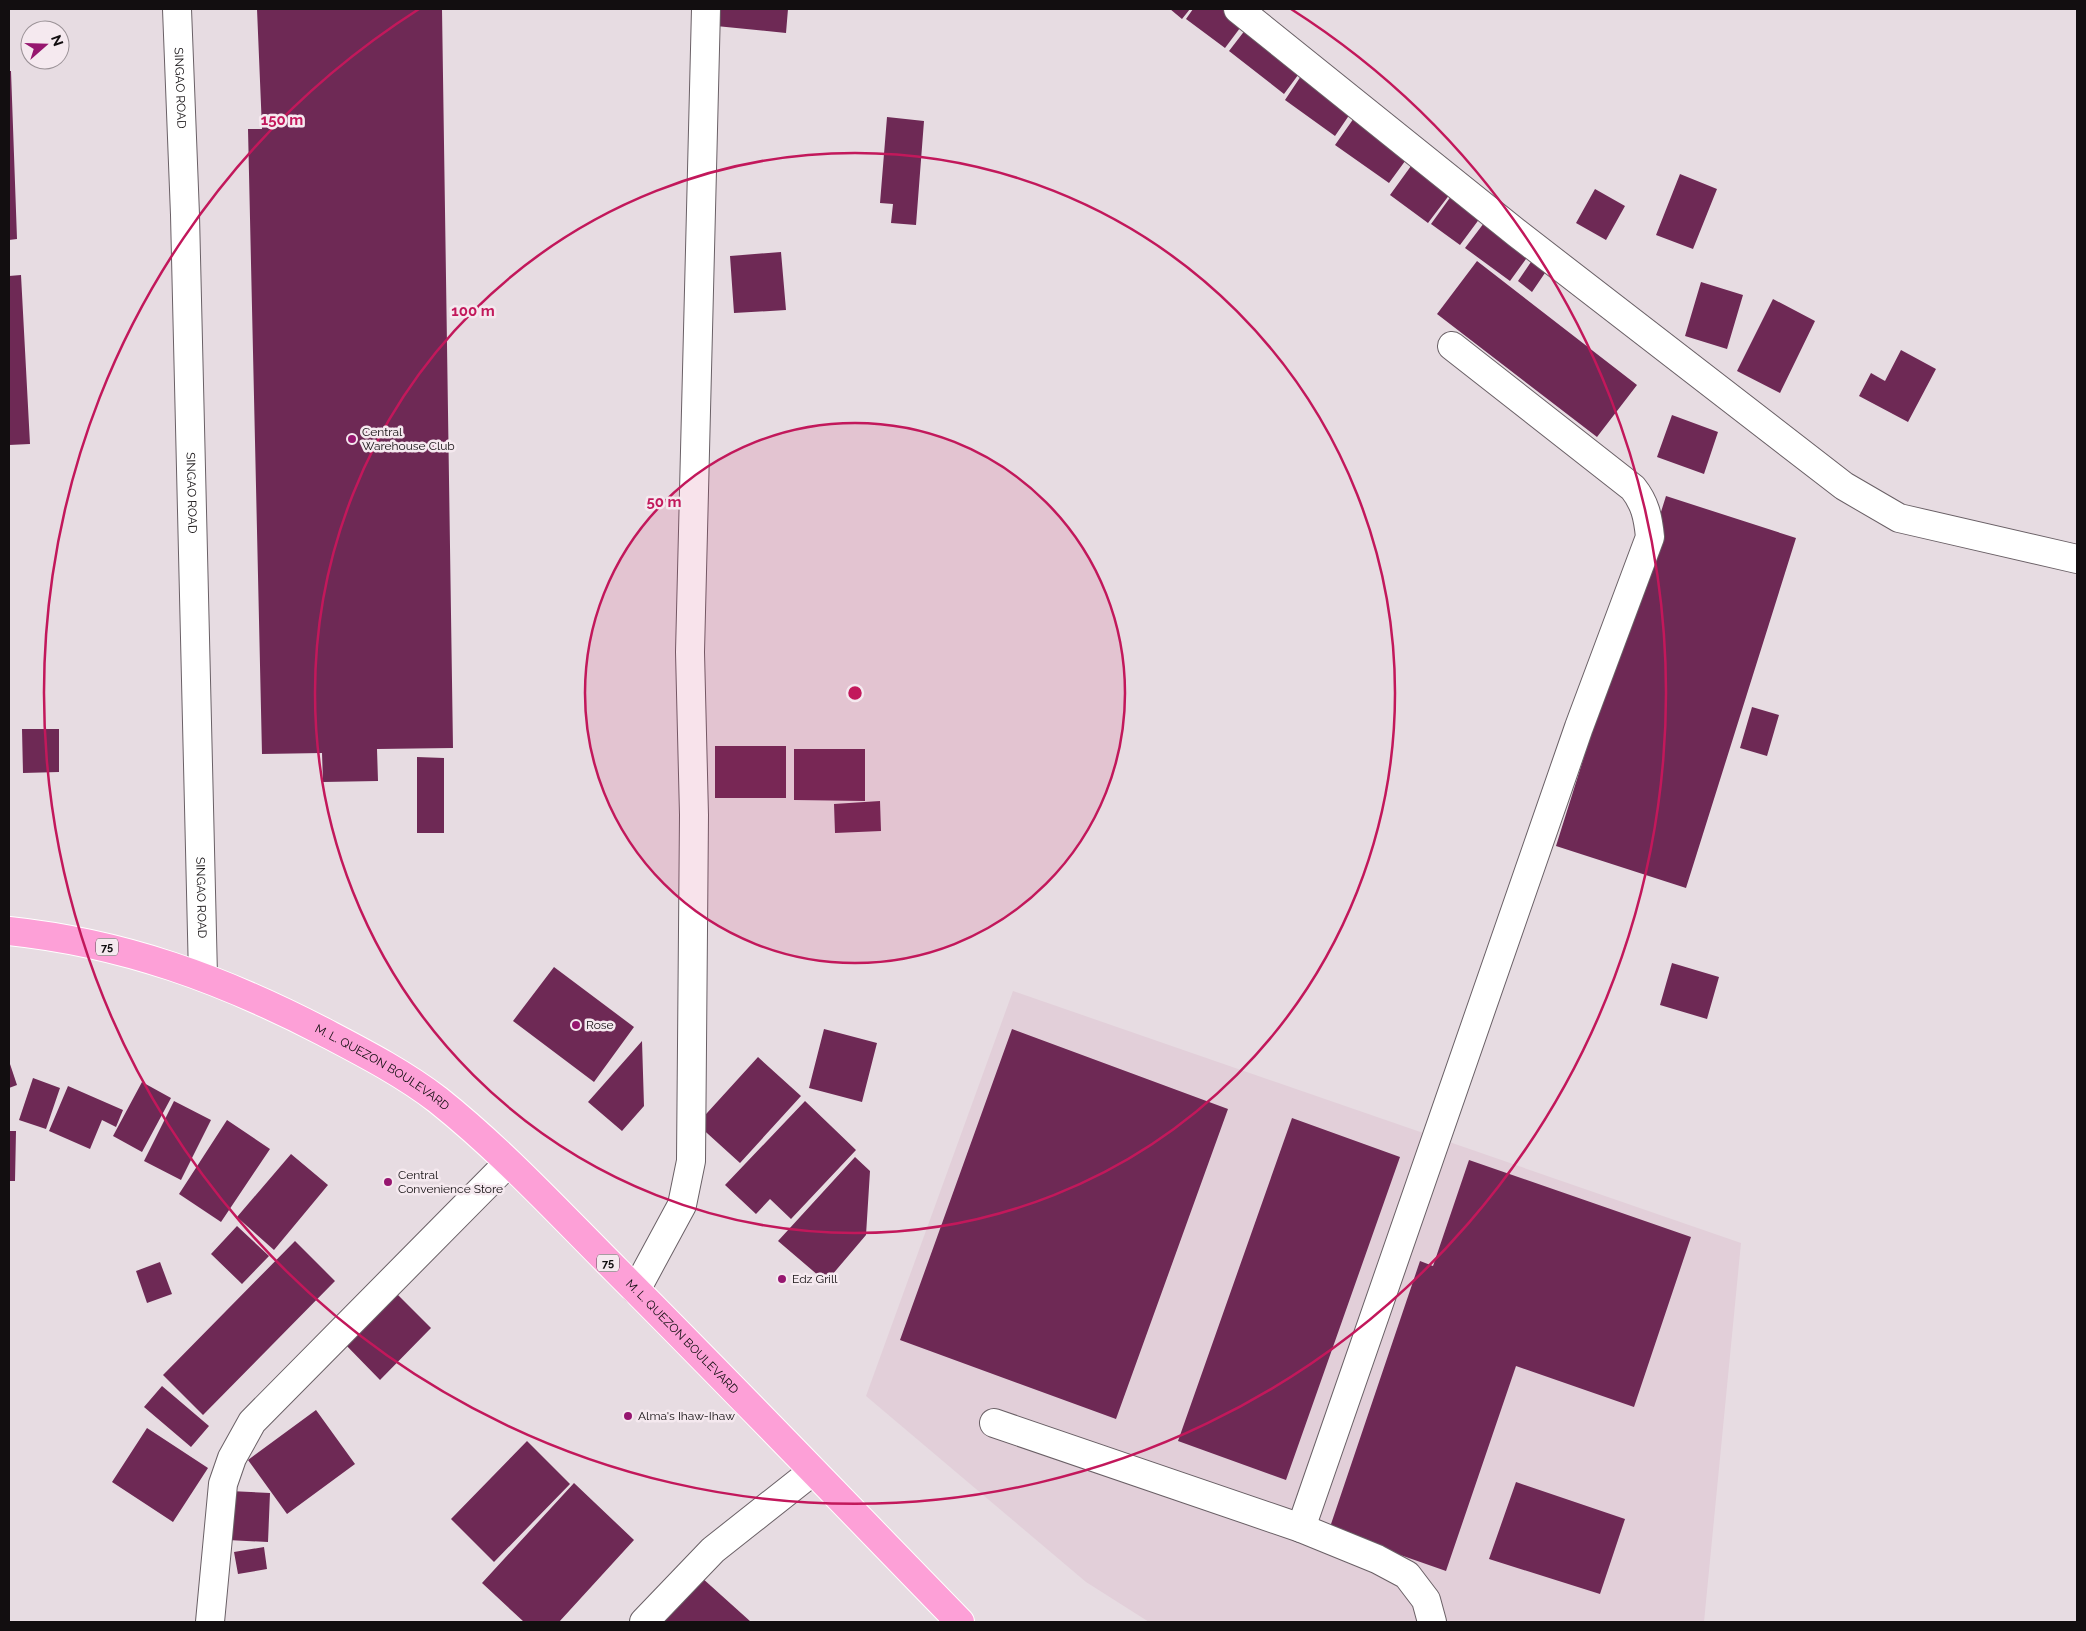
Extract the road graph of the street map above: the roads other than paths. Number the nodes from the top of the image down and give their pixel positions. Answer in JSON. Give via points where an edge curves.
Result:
{"nodes":[{"id":1,"x":177,"y":9,"type":"edge"},
{"id":2,"x":706,"y":9,"type":"edge"},
{"id":3,"x":1240,"y":10,"type":"edge"},
{"id":4,"x":1452,"y":346,"type":"dead end"},
{"id":5,"x":2077,"y":559,"type":"edge"},
{"id":6,"x":9,"y":931,"type":"edge"},
{"id":7,"x":203,"y":976,"type":"junction"},
{"id":8,"x":508,"y":1163,"type":"junction"},
{"id":9,"x":636,"y":1290,"type":"junction"},
{"id":10,"x":994,"y":1424,"type":"dead end"},
{"id":11,"x":813,"y":1471,"type":"junction"},
{"id":12,"x":1301,"y":1528,"type":"junction"},
{"id":13,"x":210,"y":1622,"type":"edge"},
{"id":14,"x":644,"y":1622,"type":"edge"},
{"id":15,"x":960,"y":1622,"type":"edge"},
{"id":16,"x":1432,"y":1622,"type":"edge"}],
"edges":[{"from":1,"to":7,"type":"street","name":"SINGAO ROAD"},
{"from":2,"to":9,"type":"street","via":[[690,652],[694,814],[691,1161],[682,1205]]},
{"from":3,"to":5,"type":"street","via":[[1518,234],[1844,486],[1900,518]]},
{"from":4,"to":12,"type":"street","via":[[1633,488],[1642,499],[1650,536],[1579,727]]},
{"from":6,"to":7,"type":"highway","number":"75","via":[[47,935],[125,951]]},
{"from":7,"to":8,"type":"highway","name":"M. L. QUEZON BOULEVARD","number":"75","via":[[272,1005],[366,1054],[436,1099]]},
{"from":8,"to":9,"type":"highway","name":"M. L. QUEZON BOULEVARD","number":"75"},
{"from":8,"to":13,"type":"street","via":[[252,1422],[232,1458],[223,1484]]},
{"from":9,"to":11,"type":"highway","name":"M. L. QUEZON BOULEVARD","number":"75"},
{"from":10,"to":12,"type":"street"},
{"from":11,"to":14,"type":"street","via":[[713,1550]]},
{"from":11,"to":15,"type":"highway","name":"M. L. QUEZON BOULEVARD","number":"75"},
{"from":12,"to":16,"type":"street","via":[[1377,1558],[1406,1574],[1426,1600]]}]}
